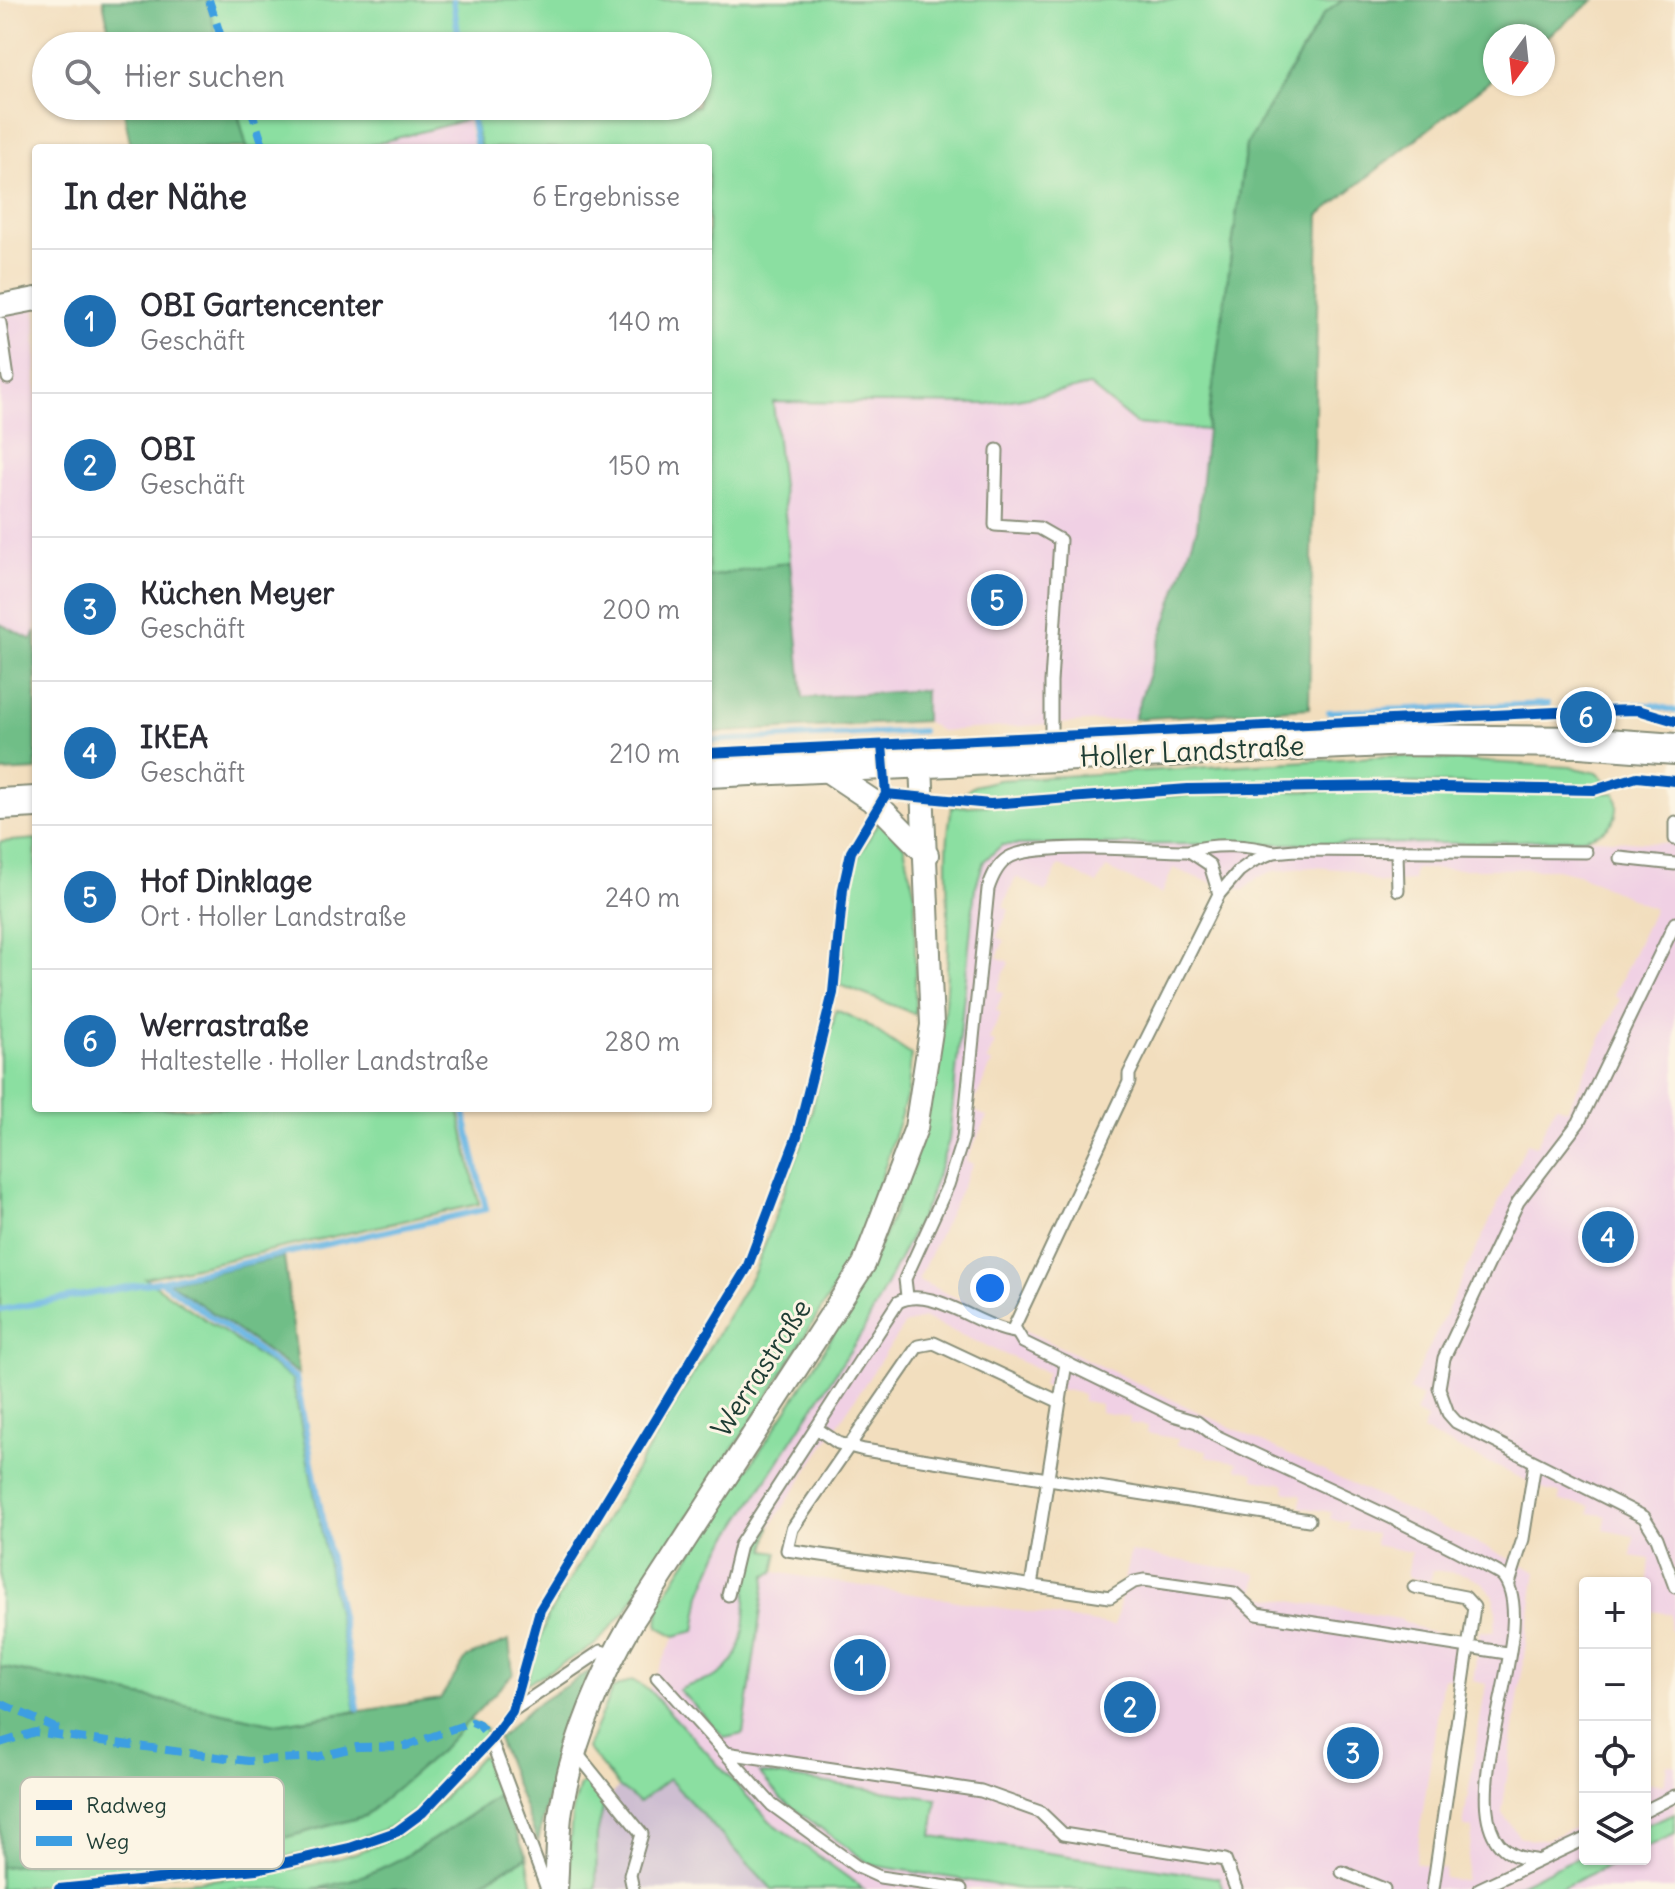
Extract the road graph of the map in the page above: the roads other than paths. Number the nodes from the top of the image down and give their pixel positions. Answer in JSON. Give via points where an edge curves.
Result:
{"nodes":[{"id":1,"x":32,"y":300,"type":"edge"},
{"id":2,"x":0,"y":306,"type":"edge"},
{"id":3,"x":0,"y":323,"type":"edge"},
{"id":4,"x":8,"y":378,"type":"dead end"},
{"id":5,"x":997,"y":450,"type":"dead end"},
{"id":6,"x":1675,"y":749,"type":"edge"},
{"id":7,"x":1051,"y":758,"type":"junction"},
{"id":8,"x":921,"y":763,"type":"junction"},
{"id":9,"x":823,"y":768,"type":"junction"},
{"id":10,"x":712,"y":772,"type":"edge"},
{"id":11,"x":32,"y":802,"type":"edge"},
{"id":12,"x":0,"y":804,"type":"edge"},
{"id":13,"x":1675,"y":822,"type":"edge"},
{"id":14,"x":1675,"y":839,"type":"edge"},
{"id":15,"x":1189,"y":851,"type":"junction"},
{"id":16,"x":1274,"y":852,"type":"junction"},
{"id":17,"x":1397,"y":852,"type":"junction"},
{"id":18,"x":1586,"y":852,"type":"dead end"},
{"id":19,"x":927,"y":855,"type":"junction"},
{"id":20,"x":1620,"y":858,"type":"dead end"},
{"id":21,"x":1675,"y":864,"type":"edge"},
{"id":22,"x":1398,"y":890,"type":"dead end"},
{"id":23,"x":1219,"y":894,"type":"junction"},
{"id":24,"x":1675,"y":923,"type":"edge"},
{"id":25,"x":907,"y":1296,"type":"junction"},
{"id":26,"x":1015,"y":1332,"type":"junction"},
{"id":27,"x":1066,"y":1363,"type":"junction"},
{"id":28,"x":1060,"y":1402,"type":"junction"},
{"id":29,"x":816,"y":1428,"type":"junction"},
{"id":30,"x":849,"y":1446,"type":"junction"},
{"id":31,"x":1535,"y":1463,"type":"junction"},
{"id":32,"x":1048,"y":1479,"type":"junction"},
{"id":33,"x":1309,"y":1520,"type":"dead end"},
{"id":34,"x":1509,"y":1583,"type":"junction"},
{"id":35,"x":1031,"y":1586,"type":"junction"},
{"id":36,"x":1414,"y":1587,"type":"dead end"},
{"id":37,"x":1675,"y":1587,"type":"edge"},
{"id":38,"x":728,"y":1595,"type":"dead end"},
{"id":39,"x":1469,"y":1647,"type":"junction"},
{"id":40,"x":1507,"y":1653,"type":"junction"},
{"id":41,"x":613,"y":1655,"type":"junction"},
{"id":42,"x":657,"y":1677,"type":"dead end"},
{"id":43,"x":512,"y":1711,"type":"dead end"},
{"id":44,"x":491,"y":1740,"type":"dead end"},
{"id":45,"x":574,"y":1750,"type":"junction"},
{"id":46,"x":726,"y":1753,"type":"junction"},
{"id":47,"x":1675,"y":1796,"type":"edge"},
{"id":48,"x":1651,"y":1808,"type":"edge"},
{"id":49,"x":1579,"y":1842,"type":"edge"},
{"id":50,"x":1535,"y":1860,"type":"junction"},
{"id":51,"x":1342,"y":1872,"type":"dead end"},
{"id":52,"x":547,"y":1889,"type":"edge"},
{"id":53,"x":556,"y":1889,"type":"edge"},
{"id":54,"x":633,"y":1889,"type":"edge"},
{"id":55,"x":961,"y":1889,"type":"edge"},
{"id":56,"x":1236,"y":1889,"type":"edge"},
{"id":57,"x":1384,"y":1889,"type":"edge"},
{"id":58,"x":1433,"y":1889,"type":"edge"},
{"id":59,"x":1479,"y":1889,"type":"edge"}],
"edges":[{"from":1,"to":2,"type":"street"},
{"from":3,"to":4,"type":"lane"},
{"from":5,"to":7,"type":"lane","via":[[995,525],[1039,528],[1060,540]]},
{"from":6,"to":7,"type":"main road","name":"Holler Landstraße","via":[[1408,740]]},
{"from":7,"to":8,"type":"main road","name":"Holler Landstraße"},
{"from":8,"to":9,"type":"main road","name":"Holler Landstraße"},
{"from":8,"to":19,"type":"street","name":"Werrastraße"},
{"from":9,"to":10,"type":"main road","name":"Holler Landstraße"},
{"from":9,"to":19,"type":"street","via":[[877,804]]},
{"from":11,"to":12,"type":"main road"},
{"from":13,"to":14,"type":"lane"},
{"from":15,"to":16,"type":"lane","via":[[1256,847]]},
{"from":15,"to":23,"type":"lane","via":[[1210,865]]},
{"from":15,"to":25,"type":"lane","via":[[1034,850],[1009,857],[993,876],[963,1138],[948,1185],[905,1279]]},
{"from":16,"to":17,"type":"lane"},
{"from":16,"to":23,"type":"lane","via":[[1239,871]]},
{"from":17,"to":18,"type":"lane"},
{"from":17,"to":22,"type":"lane"},
{"from":19,"to":41,"type":"street","name":"Werrastraße","via":[[932,1025],[916,1128],[892,1200],[864,1264]]},
{"from":20,"to":21,"type":"lane"},
{"from":23,"to":26,"type":"lane","via":[[1129,1074],[1014,1321]]},
{"from":24,"to":31,"type":"lane","via":[[1579,1122],[1518,1202],[1439,1372],[1441,1401],[1456,1422]]},
{"from":25,"to":26,"type":"lane","via":[[930,1299],[996,1330]]},
{"from":25,"to":29,"type":"lane","via":[[891,1311]]},
{"from":26,"to":27,"type":"lane","via":[[1023,1342]]},
{"from":27,"to":28,"type":"lane"},
{"from":27,"to":34,"type":"lane","via":[[1395,1517]]},
{"from":28,"to":30,"type":"lane","via":[[926,1342],[918,1346]]},
{"from":28,"to":32,"type":"lane"},
{"from":29,"to":30,"type":"lane"},
{"from":29,"to":38,"type":"lane","via":[[740,1545]]},
{"from":30,"to":32,"type":"lane"},
{"from":30,"to":35,"type":"lane","via":[[792,1529],[787,1550]]},
{"from":31,"to":34,"type":"lane","via":[[1523,1539]]},
{"from":31,"to":37,"type":"lane","via":[[1644,1517]]},
{"from":32,"to":33,"type":"lane"},
{"from":32,"to":35,"type":"lane"},
{"from":34,"to":40,"type":"lane","via":[[1514,1599]]},
{"from":35,"to":39,"type":"lane","via":[[1110,1597],[1144,1580],[1234,1593],[1257,1614]]},
{"from":36,"to":39,"type":"lane","via":[[1471,1601]]},
{"from":39,"to":40,"type":"lane"},
{"from":39,"to":58,"type":"lane"},
{"from":40,"to":50,"type":"lane","via":[[1485,1812],[1501,1846],[1520,1859]]},
{"from":41,"to":43,"type":"lane","via":[[601,1651]]},
{"from":41,"to":45,"type":"street","name":"Werrastraße"},
{"from":42,"to":46,"type":"lane"},
{"from":44,"to":52,"type":"lane"},
{"from":45,"to":53,"type":"street","name":"Werrastraße","via":[[561,1811]]},
{"from":45,"to":54,"type":"lane","via":[[642,1834],[630,1875]]},
{"from":46,"to":55,"type":"lane","via":[[772,1805],[868,1873]]},
{"from":46,"to":56,"type":"lane","via":[[981,1791],[1040,1812],[1063,1834],[1225,1860]]},
{"from":47,"to":48,"type":"lane"},
{"from":49,"to":50,"type":"lane"},
{"from":50,"to":59,"type":"lane"},
{"from":51,"to":57,"type":"lane"}]}
